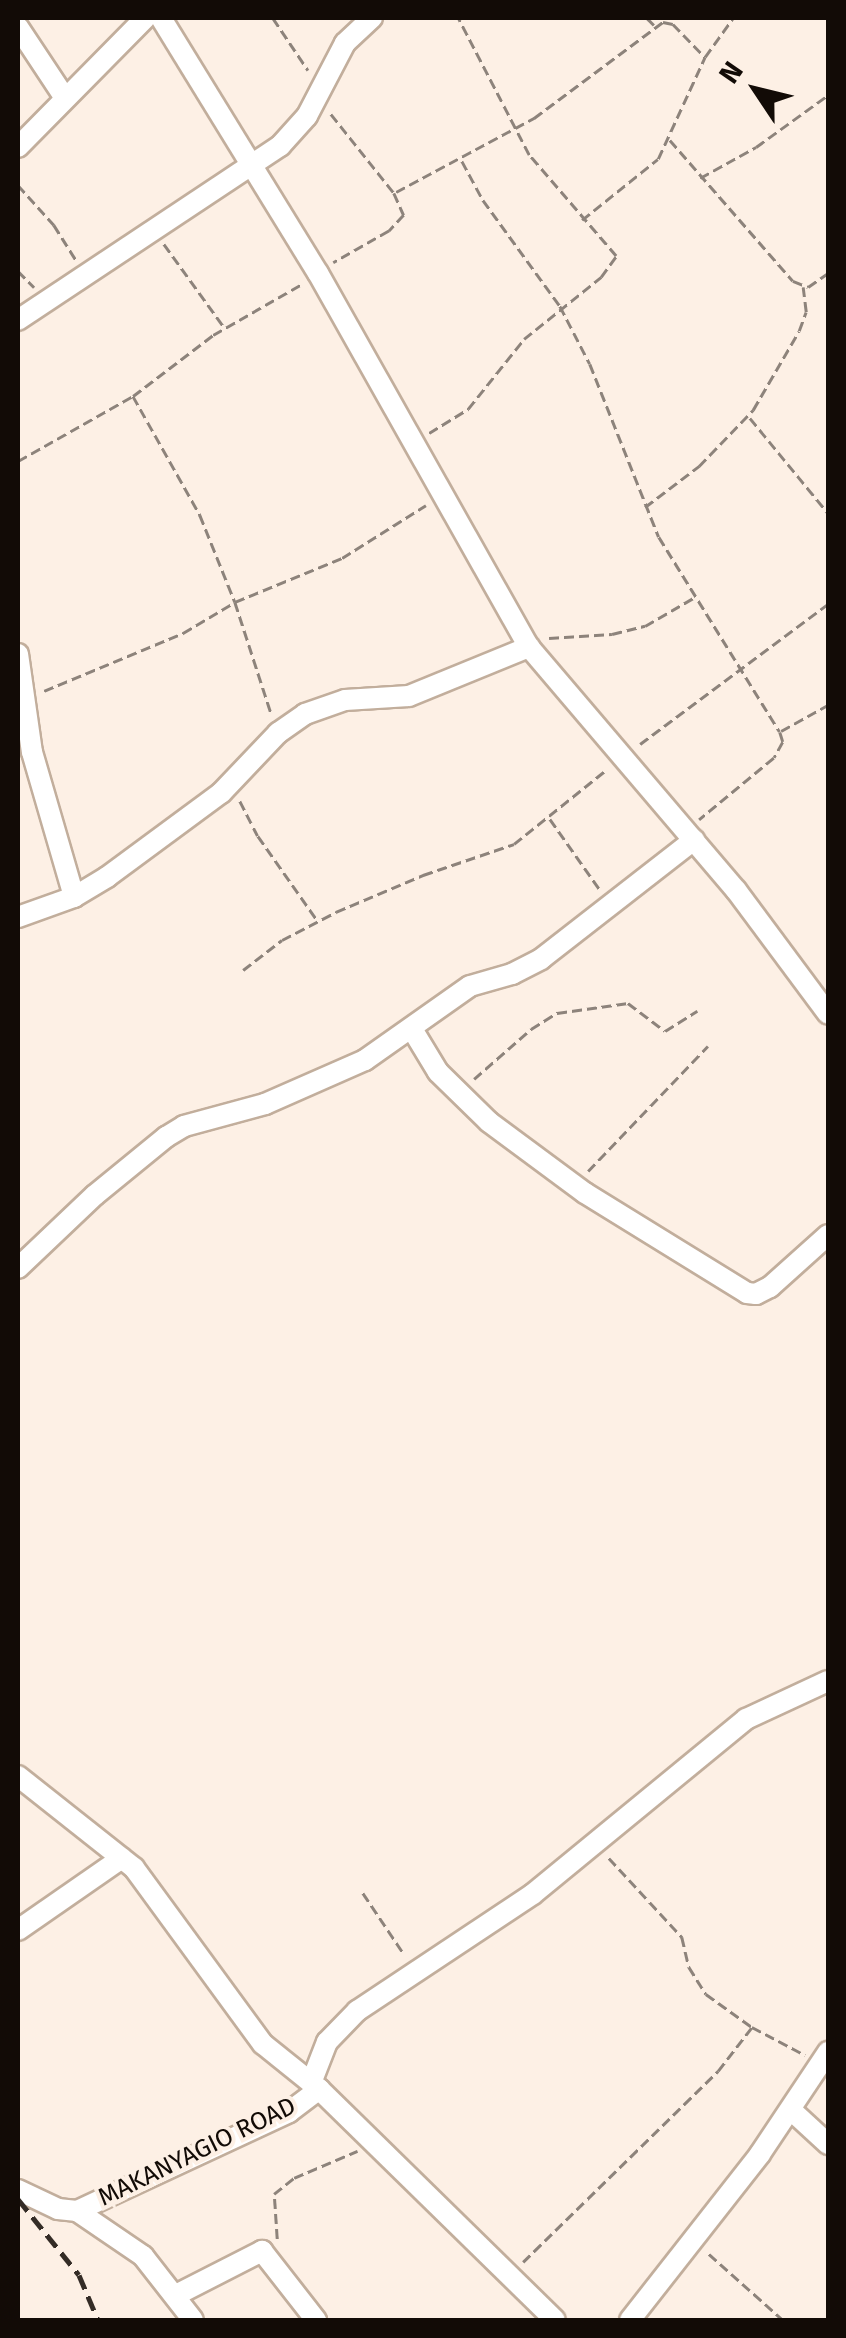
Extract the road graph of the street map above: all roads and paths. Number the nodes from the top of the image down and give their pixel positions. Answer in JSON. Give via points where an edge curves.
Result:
{"nodes":[{"id":1,"x":145,"y":18,"type":"edge"},
{"id":2,"x":160,"y":18,"type":"edge"},
{"id":3,"x":273,"y":18,"type":"edge"},
{"id":4,"x":372,"y":18,"type":"edge"},
{"id":5,"x":458,"y":18,"type":"edge"},
{"id":6,"x":648,"y":18,"type":"edge"},
{"id":7,"x":733,"y":18,"type":"edge"},
{"id":8,"x":655,"y":26,"type":"junction"},
{"id":9,"x":18,"y":27,"type":"edge"},
{"id":10,"x":704,"y":57,"type":"junction"},
{"id":11,"x":320,"y":92,"type":"junction"},
{"id":12,"x":828,"y":95,"type":"edge"},
{"id":13,"x":65,"y":98,"type":"junction"},
{"id":14,"x":516,"y":129,"type":"junction"},
{"id":15,"x":669,"y":139,"type":"junction"},
{"id":16,"x":18,"y":148,"type":"edge"},
{"id":17,"x":462,"y":160,"type":"junction"},
{"id":18,"x":254,"y":167,"type":"junction"},
{"id":19,"x":700,"y":178,"type":"junction"},
{"id":20,"x":18,"y":184,"type":"edge"},
{"id":21,"x":394,"y":193,"type":"junction"},
{"id":22,"x":582,"y":220,"type":"junction"},
{"id":23,"x":154,"y":231,"type":"junction"},
{"id":24,"x":18,"y":271,"type":"edge"},
{"id":25,"x":318,"y":272,"type":"junction"},
{"id":26,"x":85,"y":274,"type":"junction"},
{"id":27,"x":828,"y":274,"type":"edge"},
{"id":28,"x":804,"y":288,"type":"junction"},
{"id":29,"x":47,"y":300,"type":"junction"},
{"id":30,"x":560,"y":306,"type":"junction"},
{"id":31,"x":18,"y":320,"type":"edge"},
{"id":32,"x":225,"y":328,"type":"junction"},
{"id":33,"x":134,"y":396,"type":"junction"},
{"id":34,"x":748,"y":416,"type":"junction"},
{"id":35,"x":415,"y":441,"type":"junction"},
{"id":36,"x":18,"y":461,"type":"edge"},
{"id":37,"x":443,"y":490,"type":"junction"},
{"id":38,"x":644,"y":507,"type":"junction"},
{"id":39,"x":828,"y":513,"type":"edge"},
{"id":40,"x":695,"y":596,"type":"junction"},
{"id":41,"x":235,"y":602,"type":"junction"},
{"id":42,"x":828,"y":604,"type":"edge"},
{"id":43,"x":529,"y":647,"type":"junction"},
{"id":44,"x":18,"y":654,"type":"edge"},
{"id":45,"x":744,"y":669,"type":"junction"},
{"id":46,"x":24,"y":699,"type":"junction"},
{"id":47,"x":828,"y":705,"type":"edge"},
{"id":48,"x":780,"y":732,"type":"junction"},
{"id":49,"x":278,"y":733,"type":"junction"},
{"id":50,"x":621,"y":758,"type":"junction"},
{"id":51,"x":232,"y":783,"type":"junction"},
{"id":52,"x":550,"y":818,"type":"junction"},
{"id":53,"x":690,"y":836,"type":"junction"},
{"id":54,"x":74,"y":897,"type":"junction"},
{"id":55,"x":609,"y":903,"type":"junction"},
{"id":56,"x":18,"y":917,"type":"edge"},
{"id":57,"x":318,"y":921,"type":"junction"},
{"id":58,"x":244,"y":970,"type":"dead end"},
{"id":59,"x":697,"y":1011,"type":"dead end"},
{"id":60,"x":828,"y":1014,"type":"edge"},
{"id":61,"x":412,"y":1029,"type":"junction"},
{"id":62,"x":708,"y":1046,"type":"dead end"},
{"id":63,"x":458,"y":1094,"type":"junction"},
{"id":64,"x":575,"y":1186,"type":"junction"},
{"id":65,"x":828,"y":1235,"type":"edge"},
{"id":66,"x":18,"y":1268,"type":"edge"},
{"id":67,"x":828,"y":1680,"type":"edge"},
{"id":68,"x":18,"y":1776,"type":"edge"},
{"id":69,"x":596,"y":1842,"type":"junction"},
{"id":70,"x":122,"y":1858,"type":"junction"},
{"id":71,"x":363,"y":1893,"type":"dead end"},
{"id":72,"x":18,"y":1930,"type":"edge"},
{"id":73,"x":416,"y":1973,"type":"junction"},
{"id":74,"x":752,"y":2027,"type":"junction"},
{"id":75,"x":825,"y":2058,"type":"edge"},
{"id":76,"x":315,"y":2086,"type":"junction"},
{"id":77,"x":792,"y":2111,"type":"junction"},
{"id":78,"x":370,"y":2141,"type":"junction"},
{"id":79,"x":828,"y":2144,"type":"edge"},
{"id":80,"x":18,"y":2190,"type":"edge"},
{"id":81,"x":78,"y":2211,"type":"junction"},
{"id":82,"x":694,"y":2239,"type":"junction"},
{"id":83,"x":262,"y":2252,"type":"junction"},
{"id":84,"x":508,"y":2276,"type":"junction"},
{"id":85,"x":176,"y":2294,"type":"junction"},
{"id":86,"x":193,"y":2320,"type":"edge"},
{"id":87,"x":316,"y":2320,"type":"edge"},
{"id":88,"x":554,"y":2320,"type":"edge"},
{"id":89,"x":630,"y":2320,"type":"edge"},
{"id":90,"x":783,"y":2320,"type":"edge"}],
"edges":[{"from":1,"to":13,"type":"street"},
{"from":2,"to":18,"type":"street"},
{"from":3,"to":11,"type":"path"},
{"from":4,"to":11,"type":"street","via":[[346,44]]},
{"from":5,"to":14,"type":"path"},
{"from":6,"to":8,"type":"path"},
{"from":7,"to":10,"type":"path"},
{"from":8,"to":10,"type":"path","via":[[673,24]]},
{"from":8,"to":14,"type":"path"},
{"from":9,"to":13,"type":"street"},
{"from":10,"to":15,"type":"path"},
{"from":11,"to":18,"type":"street","via":[[296,130]]},
{"from":11,"to":21,"type":"path"},
{"from":12,"to":19,"type":"path"},
{"from":13,"to":16,"type":"street"},
{"from":14,"to":17,"type":"path"},
{"from":14,"to":22,"type":"path"},
{"from":15,"to":19,"type":"path"},
{"from":15,"to":22,"type":"path","via":[[646,170]]},
{"from":17,"to":21,"type":"path"},
{"from":17,"to":30,"type":"path"},
{"from":18,"to":23,"type":"street"},
{"from":18,"to":25,"type":"street"},
{"from":19,"to":28,"type":"path"},
{"from":20,"to":26,"type":"path"},
{"from":21,"to":25,"type":"path","via":[[402,220]]},
{"from":22,"to":30,"type":"path","via":[[616,256],[601,277]]},
{"from":23,"to":26,"type":"street"},
{"from":23,"to":32,"type":"path"},
{"from":24,"to":29,"type":"path"},
{"from":25,"to":32,"type":"path"},
{"from":25,"to":35,"type":"street"},
{"from":26,"to":29,"type":"street"},
{"from":27,"to":28,"type":"path"},
{"from":28,"to":34,"type":"path","via":[[799,331]]},
{"from":29,"to":31,"type":"street"},
{"from":30,"to":35,"type":"path","via":[[468,409]]},
{"from":30,"to":38,"type":"path","via":[[590,364]]},
{"from":32,"to":33,"type":"path"},
{"from":33,"to":36,"type":"path"},
{"from":33,"to":41,"type":"path","via":[[200,515]]},
{"from":34,"to":38,"type":"path","via":[[699,466]]},
{"from":34,"to":39,"type":"path"},
{"from":35,"to":37,"type":"street"},
{"from":37,"to":41,"type":"path","via":[[358,550]]},
{"from":37,"to":43,"type":"street"},
{"from":38,"to":40,"type":"path"},
{"from":40,"to":43,"type":"path","via":[[645,626],[559,636]]},
{"from":40,"to":45,"type":"path"},
{"from":41,"to":46,"type":"path","via":[[183,633]]},
{"from":41,"to":49,"type":"path"},
{"from":42,"to":45,"type":"path"},
{"from":43,"to":49,"type":"street","via":[[408,696],[329,704]]},
{"from":43,"to":50,"type":"street"},
{"from":44,"to":46,"type":"street"},
{"from":45,"to":48,"type":"path"},
{"from":45,"to":50,"type":"path"},
{"from":46,"to":54,"type":"street","via":[[32,752]]},
{"from":47,"to":48,"type":"path"},
{"from":48,"to":53,"type":"path","via":[[783,742],[774,758]]},
{"from":49,"to":51,"type":"street"},
{"from":50,"to":52,"type":"path"},
{"from":50,"to":53,"type":"street"},
{"from":51,"to":54,"type":"street"},
{"from":51,"to":57,"type":"path","via":[[258,836]]},
{"from":52,"to":55,"type":"path"},
{"from":52,"to":57,"type":"path","via":[[500,850]]},
{"from":53,"to":55,"type":"street"},
{"from":53,"to":60,"type":"street"},
{"from":54,"to":56,"type":"street"},
{"from":55,"to":61,"type":"street","via":[[541,959],[470,986]]},
{"from":57,"to":58,"type":"path"},
{"from":59,"to":63,"type":"path","via":[[665,1030],[628,1003],[550,1016]]},
{"from":61,"to":63,"type":"street"},
{"from":61,"to":66,"type":"street","via":[[328,1079],[184,1126],[94,1195]]},
{"from":62,"to":64,"type":"path"},
{"from":63,"to":64,"type":"street"},
{"from":64,"to":65,"type":"street","via":[[747,1293],[770,1287]]},
{"from":67,"to":69,"type":"street","via":[[746,1719]]},
{"from":68,"to":70,"type":"street"},
{"from":69,"to":73,"type":"street","via":[[506,1914]]},
{"from":69,"to":74,"type":"path","via":[[682,1937],[689,1967],[706,1994]]},
{"from":70,"to":72,"type":"street"},
{"from":70,"to":76,"type":"street","via":[[263,2044]]},
{"from":71,"to":73,"type":"path"},
{"from":73,"to":76,"type":"street","via":[[340,2025],[327,2042]]},
{"from":74,"to":75,"type":"path"},
{"from":74,"to":84,"type":"path","via":[[718,2071]]},
{"from":75,"to":77,"type":"street"},
{"from":76,"to":78,"type":"street"},
{"from":76,"to":81,"type":"street","name":"MAKANYAGIO ROAD","via":[[279,2117]]},
{"from":77,"to":79,"type":"street"},
{"from":77,"to":82,"type":"street"},
{"from":78,"to":83,"type":"path","via":[[280,2187],[272,2199],[280,2234]]},
{"from":78,"to":84,"type":"street"},
{"from":80,"to":81,"type":"street","name":"MAKANYAGIO ROAD"},
{"from":81,"to":85,"type":"street","via":[[143,2256]]},
{"from":82,"to":89,"type":"street"},
{"from":82,"to":90,"type":"path"},
{"from":83,"to":85,"type":"street"},
{"from":83,"to":87,"type":"street"},
{"from":84,"to":88,"type":"street"},
{"from":85,"to":86,"type":"street"}]}
